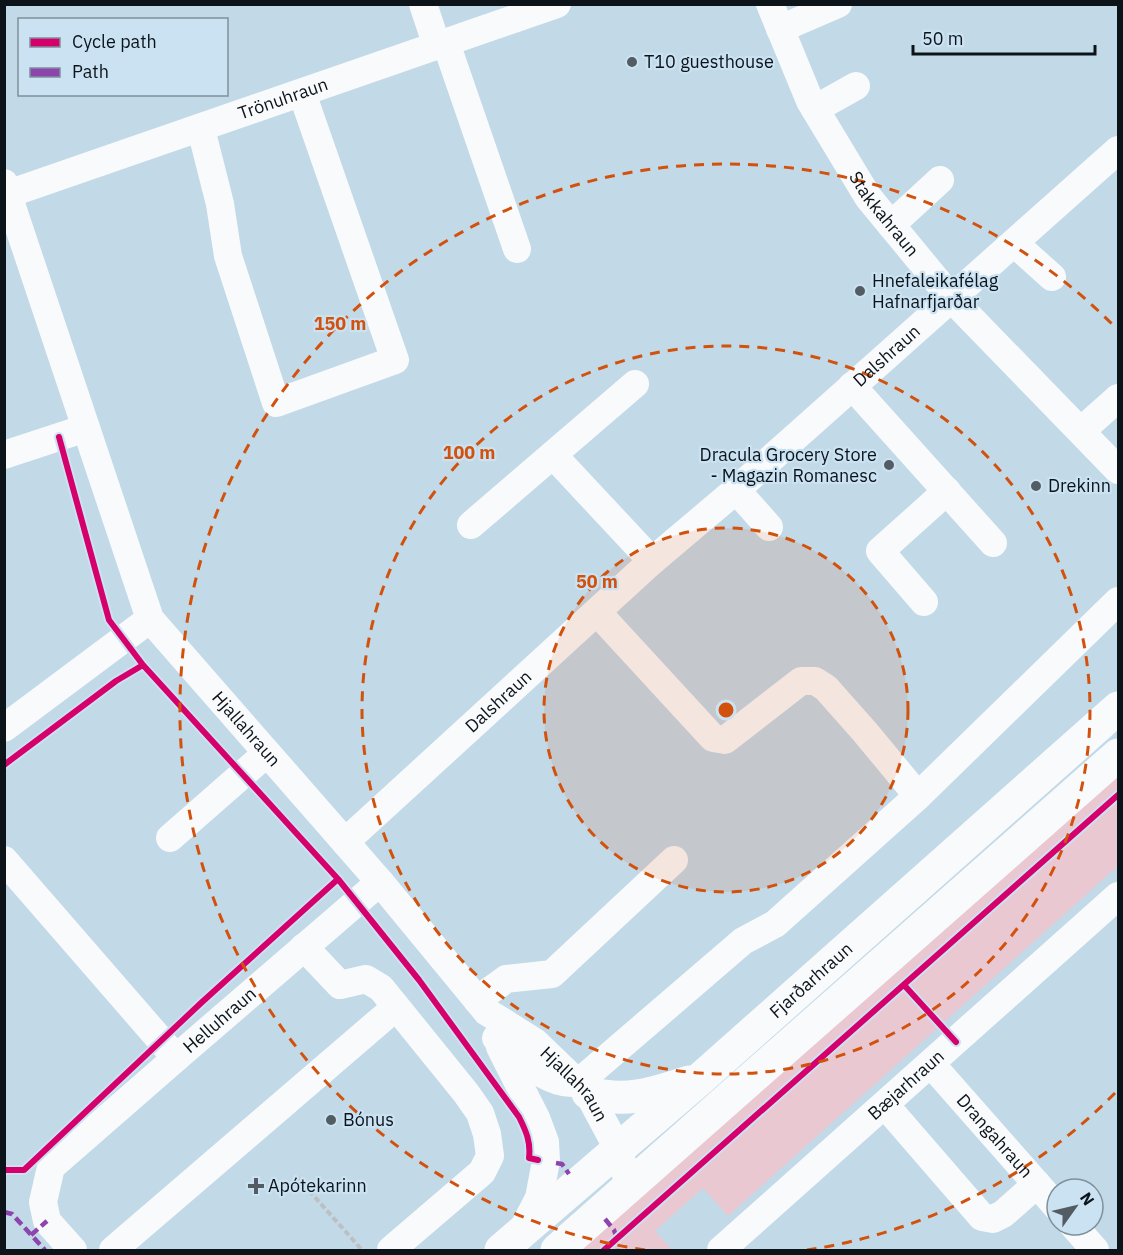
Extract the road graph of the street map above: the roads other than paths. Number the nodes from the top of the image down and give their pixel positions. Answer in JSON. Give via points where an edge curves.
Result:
{"nodes":[{"id":1,"x":423,"y":4,"type":"edge"},
{"id":2,"x":558,"y":4,"type":"edge"},
{"id":3,"x":838,"y":4,"type":"edge"},
{"id":4,"x":775,"y":17,"type":"edge"},
{"id":5,"x":442,"y":45,"type":"junction"},
{"id":6,"x":856,"y":86,"type":"dead end"},
{"id":7,"x":302,"y":93,"type":"junction"},
{"id":8,"x":815,"y":109,"type":"junction"},
{"id":9,"x":201,"y":129,"type":"junction"},
{"id":10,"x":1119,"y":150,"type":"edge"},
{"id":11,"x":940,"y":180,"type":"dead end"},
{"id":12,"x":6,"y":188,"type":"edge"},
{"id":13,"x":891,"y":225,"type":"junction"},
{"id":14,"x":13,"y":236,"type":"edge"},
{"id":15,"x":1014,"y":243,"type":"junction"},
{"id":16,"x":517,"y":249,"type":"dead end"},
{"id":17,"x":1052,"y":277,"type":"dead end"},
{"id":18,"x":952,"y":299,"type":"junction"},
{"id":19,"x":635,"y":384,"type":"dead end"},
{"id":20,"x":852,"y":386,"type":"junction"},
{"id":21,"x":1118,"y":398,"type":"edge"},
{"id":22,"x":86,"y":428,"type":"junction"},
{"id":23,"x":1081,"y":431,"type":"junction"},
{"id":24,"x":4,"y":455,"type":"edge"},
{"id":25,"x":554,"y":455,"type":"junction"},
{"id":26,"x":1119,"y":470,"type":"edge"},
{"id":27,"x":736,"y":490,"type":"junction"},
{"id":28,"x":947,"y":492,"type":"junction"},
{"id":29,"x":471,"y":525,"type":"dead end"},
{"id":30,"x":769,"y":528,"type":"dead end"},
{"id":31,"x":993,"y":543,"type":"dead end"},
{"id":32,"x":652,"y":561,"type":"junction"},
{"id":33,"x":1119,"y":601,"type":"edge"},
{"id":34,"x":924,"y":602,"type":"dead end"},
{"id":35,"x":597,"y":612,"type":"junction"},
{"id":36,"x":150,"y":619,"type":"junction"},
{"id":37,"x":1119,"y":708,"type":"edge"},
{"id":38,"x":4,"y":728,"type":"edge"},
{"id":39,"x":267,"y":753,"type":"junction"},
{"id":40,"x":1119,"y":755,"type":"edge"},
{"id":41,"x":918,"y":796,"type":"junction"},
{"id":42,"x":170,"y":838,"type":"dead end"},
{"id":43,"x":345,"y":842,"type":"junction"},
{"id":44,"x":4,"y":860,"type":"edge"},
{"id":45,"x":674,"y":860,"type":"dead end"},
{"id":46,"x":380,"y":882,"type":"junction"},
{"id":47,"x":1119,"y":896,"type":"edge"},
{"id":48,"x":304,"y":948,"type":"junction"},
{"id":49,"x":396,"y":1007,"type":"junction"},
{"id":50,"x":487,"y":1016,"type":"junction"},
{"id":51,"x":176,"y":1058,"type":"junction"},
{"id":52,"x":931,"y":1064,"type":"junction"},
{"id":53,"x":700,"y":1079,"type":"junction"},
{"id":54,"x":584,"y":1087,"type":"junction"},
{"id":55,"x":885,"y":1105,"type":"junction"},
{"id":56,"x":618,"y":1149,"type":"junction"},
{"id":57,"x":1037,"y":1185,"type":"junction"},
{"id":58,"x":630,"y":1188,"type":"junction"},
{"id":59,"x":1045,"y":1194,"type":"edge"},
{"id":60,"x":1083,"y":1237,"type":"edge"},
{"id":61,"x":511,"y":1242,"type":"edge"},
{"id":62,"x":73,"y":1251,"type":"edge"},
{"id":63,"x":112,"y":1251,"type":"edge"},
{"id":64,"x":391,"y":1251,"type":"edge"},
{"id":65,"x":557,"y":1251,"type":"edge"},
{"id":66,"x":721,"y":1251,"type":"edge"},
{"id":67,"x":1095,"y":1251,"type":"edge"}],
"edges":[{"from":1,"to":5,"type":"street"},
{"from":2,"to":5,"type":"street","name":"Trönuhraun"},
{"from":3,"to":4,"type":"street"},
{"from":4,"to":8,"type":"street","name":"Stakkahraun"},
{"from":5,"to":7,"type":"street","name":"Trönuhraun"},
{"from":5,"to":16,"type":"street"},
{"from":6,"to":8,"type":"street"},
{"from":7,"to":9,"type":"street","name":"Trönuhraun"},
{"from":7,"to":9,"type":"street","via":[[395,360],[276,403],[228,256]]},
{"from":8,"to":13,"type":"street","name":"Stakkahraun","via":[[868,196]]},
{"from":9,"to":12,"type":"street","name":"Trönuhraun"},
{"from":10,"to":15,"type":"street","name":"Dalshraun"},
{"from":11,"to":13,"type":"street"},
{"from":12,"to":14,"type":"street","name":"Hjallahraun"},
{"from":13,"to":18,"type":"street","name":"Stakkahraun"},
{"from":14,"to":22,"type":"street","name":"Hjallahraun"},
{"from":15,"to":17,"type":"street"},
{"from":15,"to":18,"type":"street","name":"Dalshraun"},
{"from":18,"to":20,"type":"street","name":"Dalshraun"},
{"from":18,"to":23,"type":"street","name":"Stakkahraun"},
{"from":19,"to":25,"type":"street"},
{"from":20,"to":27,"type":"street","name":"Dalshraun"},
{"from":20,"to":28,"type":"street"},
{"from":21,"to":23,"type":"street"},
{"from":22,"to":24,"type":"street"},
{"from":22,"to":36,"type":"street","name":"Hjallahraun"},
{"from":23,"to":26,"type":"street","name":"Stakkahraun"},
{"from":25,"to":29,"type":"street"},
{"from":25,"to":32,"type":"street"},
{"from":27,"to":30,"type":"street"},
{"from":27,"to":32,"type":"street","name":"Dalshraun"},
{"from":28,"to":31,"type":"street"},
{"from":28,"to":34,"type":"street","via":[[880,551]]},
{"from":32,"to":35,"type":"street","name":"Dalshraun"},
{"from":33,"to":41,"type":"street"},
{"from":35,"to":41,"type":"street","via":[[713,738],[725,740],[801,681],[815,681],[826,688]]},
{"from":35,"to":43,"type":"street","name":"Dalshraun"},
{"from":36,"to":38,"type":"street"},
{"from":36,"to":39,"type":"street","name":"Hjallahraun"},
{"from":37,"to":53,"type":"main road","name":"Fjarðarhraun"},
{"from":39,"to":42,"type":"street"},
{"from":39,"to":43,"type":"street","name":"Hjallahraun"},
{"from":40,"to":58,"type":"main road","name":"Fjarðarhraun"},
{"from":41,"to":54,"type":"street","via":[[775,924],[743,941]]},
{"from":43,"to":46,"type":"street","name":"Hjallahraun"},
{"from":44,"to":51,"type":"street","name":"Helluhraun"},
{"from":45,"to":50,"type":"street","via":[[552,974],[506,979]]},
{"from":46,"to":48,"type":"street","name":"Helluhraun"},
{"from":46,"to":50,"type":"street","name":"Hjallahraun"},
{"from":47,"to":52,"type":"street","name":"Bæjarhraun"},
{"from":48,"to":49,"type":"street","via":[[340,985],[366,979],[381,988]]},
{"from":48,"to":51,"type":"street","name":"Helluhraun"},
{"from":49,"to":63,"type":"street"},
{"from":49,"to":64,"type":"street","via":[[480,1113],[490,1156],[482,1172]]},
{"from":50,"to":54,"type":"street","name":"Hjallahraun","via":[[535,1042]]},
{"from":50,"to":61,"type":"street","via":[[546,1142],[539,1198]]},
{"from":51,"to":62,"type":"street","via":[[51,1167],[43,1202],[47,1221]]},
{"from":52,"to":55,"type":"street","name":"Bæjarhraun"},
{"from":52,"to":57,"type":"street","name":"Drangahraun"},
{"from":53,"to":54,"type":"main road","via":[[624,1098],[609,1098]]},
{"from":53,"to":56,"type":"main road","name":"Fjarðarhraun"},
{"from":54,"to":56,"type":"street","name":"Hjallahraun"},
{"from":55,"to":57,"type":"street","via":[[982,1217],[993,1219],[1003,1214]]},
{"from":55,"to":66,"type":"street","name":"Bæjarhraun"},
{"from":56,"to":58,"type":"street","name":"Hjallahraun"},
{"from":56,"to":61,"type":"main road","name":"Fjarðarhraun"},
{"from":57,"to":59,"type":"street","name":"Drangahraun"},
{"from":58,"to":65,"type":"main road","name":"Fjarðarhraun"},
{"from":60,"to":67,"type":"street"}]}
